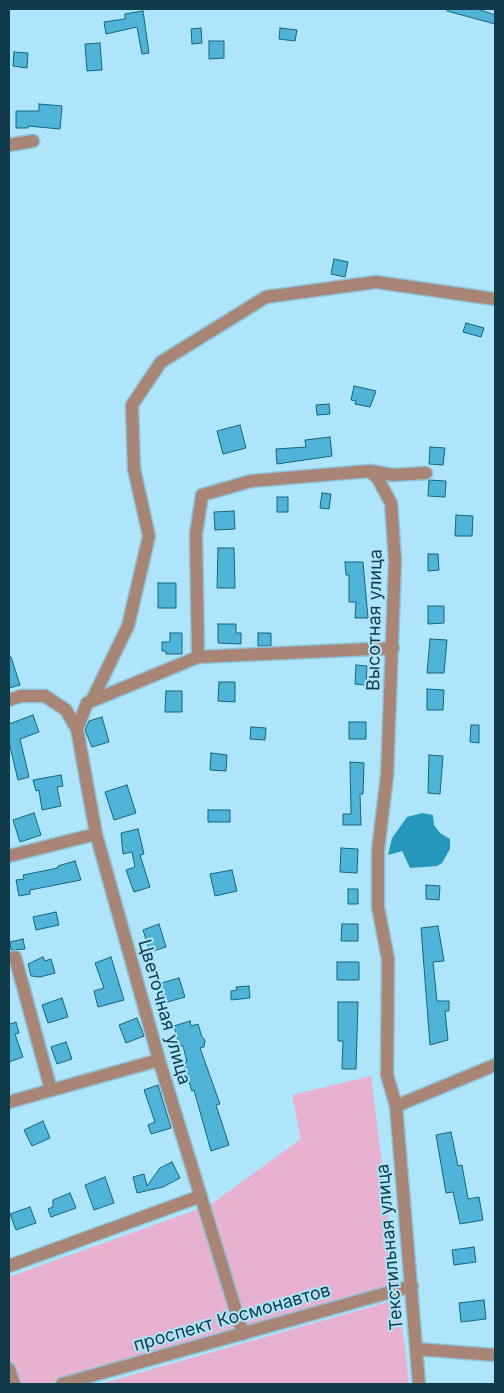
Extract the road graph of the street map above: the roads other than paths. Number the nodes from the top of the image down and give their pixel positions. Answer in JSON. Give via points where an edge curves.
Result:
{"nodes":[{"id":1,"x":33,"y":141,"type":"dead end"},
{"id":2,"x":9,"y":145,"type":"edge"},
{"id":3,"x":495,"y":299,"type":"edge"},
{"id":4,"x":370,"y":470,"type":"junction"},
{"id":5,"x":426,"y":473,"type":"dead end"},
{"id":6,"x":393,"y":648,"type":"junction"},
{"id":7,"x":198,"y":658,"type":"junction"},
{"id":8,"x":9,"y":700,"type":"edge"},
{"id":9,"x":92,"y":700,"type":"junction"},
{"id":10,"x":77,"y":729,"type":"junction"},
{"id":11,"x":96,"y":834,"type":"junction"},
{"id":12,"x":9,"y":856,"type":"edge"},
{"id":13,"x":15,"y":957,"type":"dead end"},
{"id":14,"x":159,"y":1060,"type":"junction"},
{"id":15,"x":495,"y":1065,"type":"edge"},
{"id":16,"x":50,"y":1090,"type":"junction"},
{"id":17,"x":9,"y":1102,"type":"edge"},
{"id":18,"x":396,"y":1106,"type":"junction"},
{"id":19,"x":201,"y":1196,"type":"junction"},
{"id":20,"x":9,"y":1266,"type":"edge"},
{"id":21,"x":412,"y":1286,"type":"junction"},
{"id":22,"x":243,"y":1334,"type":"junction"},
{"id":23,"x":416,"y":1349,"type":"junction"},
{"id":24,"x":495,"y":1354,"type":"edge"},
{"id":25,"x":9,"y":1369,"type":"edge"},
{"id":26,"x":14,"y":1384,"type":"edge"},
{"id":27,"x":62,"y":1384,"type":"edge"},
{"id":28,"x":419,"y":1384,"type":"edge"}],
"edges":[{"from":1,"to":2,"type":"street"},
{"from":3,"to":9,"type":"street","via":[[376,282],[266,297],[161,362],[132,405],[134,469],[148,536],[128,626]]},
{"from":4,"to":5,"type":"street","via":[[393,475]]},
{"from":4,"to":6,"type":"street","name":"Высотная улица","via":[[391,503],[395,560]]},
{"from":4,"to":7,"type":"street","via":[[251,481],[202,495],[196,534]]},
{"from":6,"to":7,"type":"street"},
{"from":6,"to":18,"type":"street","name":"Высотная улица","via":[[387,776],[378,850],[378,907],[388,959],[388,1075]]},
{"from":7,"to":9,"type":"street"},
{"from":8,"to":10,"type":"street","via":[[21,696],[46,696],[66,710]]},
{"from":9,"to":10,"type":"street","via":[[87,702]]},
{"from":10,"to":11,"type":"street","name":"Цветочная улица"},
{"from":11,"to":12,"type":"street"},
{"from":11,"to":14,"type":"street","name":"Цветочная улица"},
{"from":13,"to":16,"type":"street"},
{"from":14,"to":16,"type":"street"},
{"from":14,"to":19,"type":"street","name":"Цветочная улица"},
{"from":15,"to":18,"type":"street"},
{"from":16,"to":17,"type":"street"},
{"from":18,"to":21,"type":"street","name":"Текстильная улица"},
{"from":19,"to":20,"type":"street"},
{"from":19,"to":22,"type":"street","name":"Цветочная улица"},
{"from":21,"to":22,"type":"street","name":"проспект Космонавтов"},
{"from":21,"to":23,"type":"street","name":"Текстильная улица"},
{"from":22,"to":27,"type":"street","name":"проспект Космонавтов"},
{"from":23,"to":24,"type":"street"},
{"from":23,"to":28,"type":"street","name":"Текстильная улица"},
{"from":25,"to":26,"type":"street"}]}
